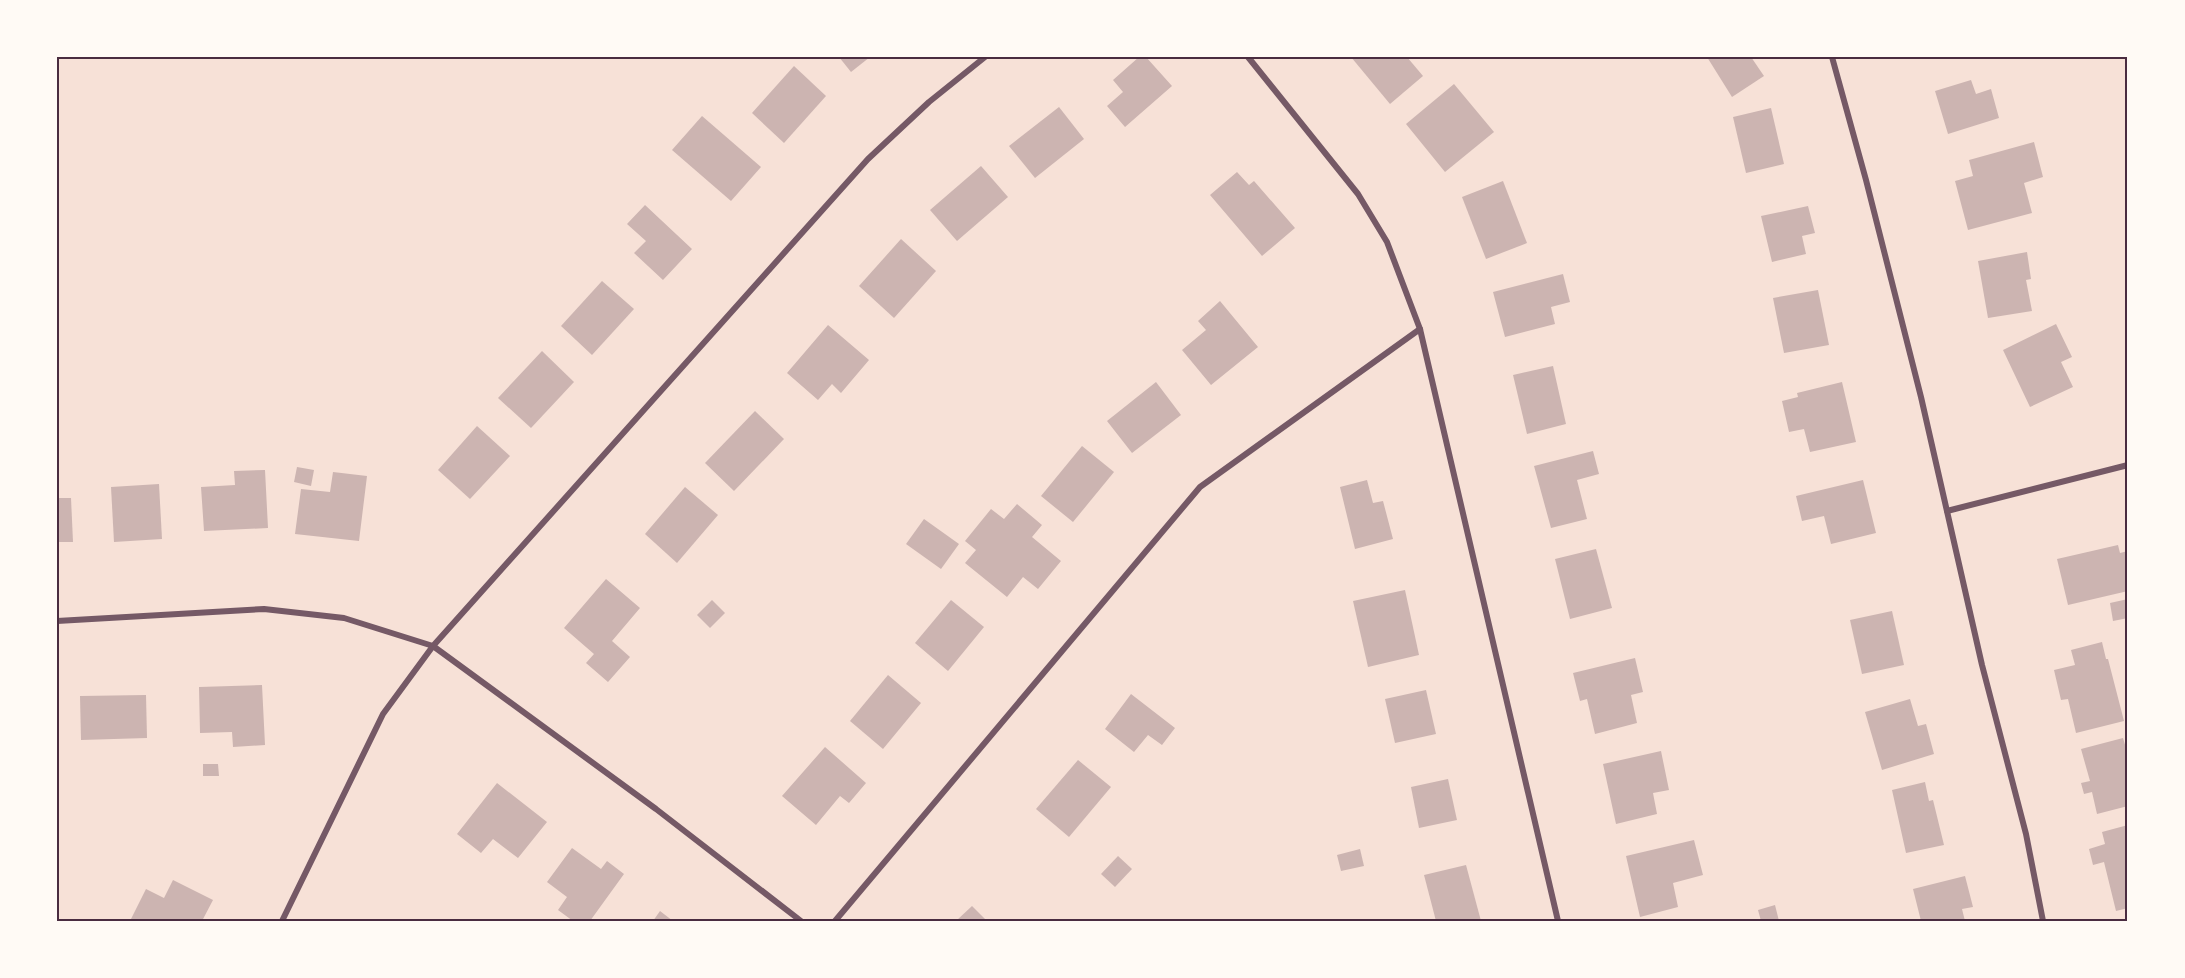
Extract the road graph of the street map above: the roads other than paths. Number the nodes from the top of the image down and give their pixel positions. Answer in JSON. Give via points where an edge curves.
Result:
{"nodes":[{"id":1,"x":985,"y":57,"type":"edge"},
{"id":2,"x":1248,"y":57,"type":"edge"},
{"id":3,"x":1832,"y":57,"type":"edge"},
{"id":4,"x":1420,"y":330,"type":"junction"},
{"id":5,"x":2128,"y":465,"type":"edge"},
{"id":6,"x":1947,"y":511,"type":"junction"},
{"id":7,"x":57,"y":621,"type":"edge"},
{"id":8,"x":433,"y":646,"type":"junction"},
{"id":9,"x":282,"y":921,"type":"edge"},
{"id":10,"x":801,"y":921,"type":"edge"},
{"id":11,"x":835,"y":921,"type":"edge"},
{"id":12,"x":1558,"y":921,"type":"edge"},
{"id":13,"x":2043,"y":921,"type":"edge"}],
"edges":[{"from":1,"to":8,"type":"street","via":[[868,159]]},
{"from":2,"to":4,"type":"street","via":[[1358,194],[1387,242]]},
{"from":3,"to":6,"type":"street"},
{"from":4,"to":11,"type":"street","via":[[1200,487]]},
{"from":4,"to":12,"type":"street"},
{"from":5,"to":6,"type":"street"},
{"from":6,"to":13,"type":"street","via":[[2026,834]]},
{"from":7,"to":8,"type":"street","via":[[264,609],[344,618]]},
{"from":8,"to":9,"type":"street","via":[[383,714]]},
{"from":8,"to":10,"type":"street"}]}
